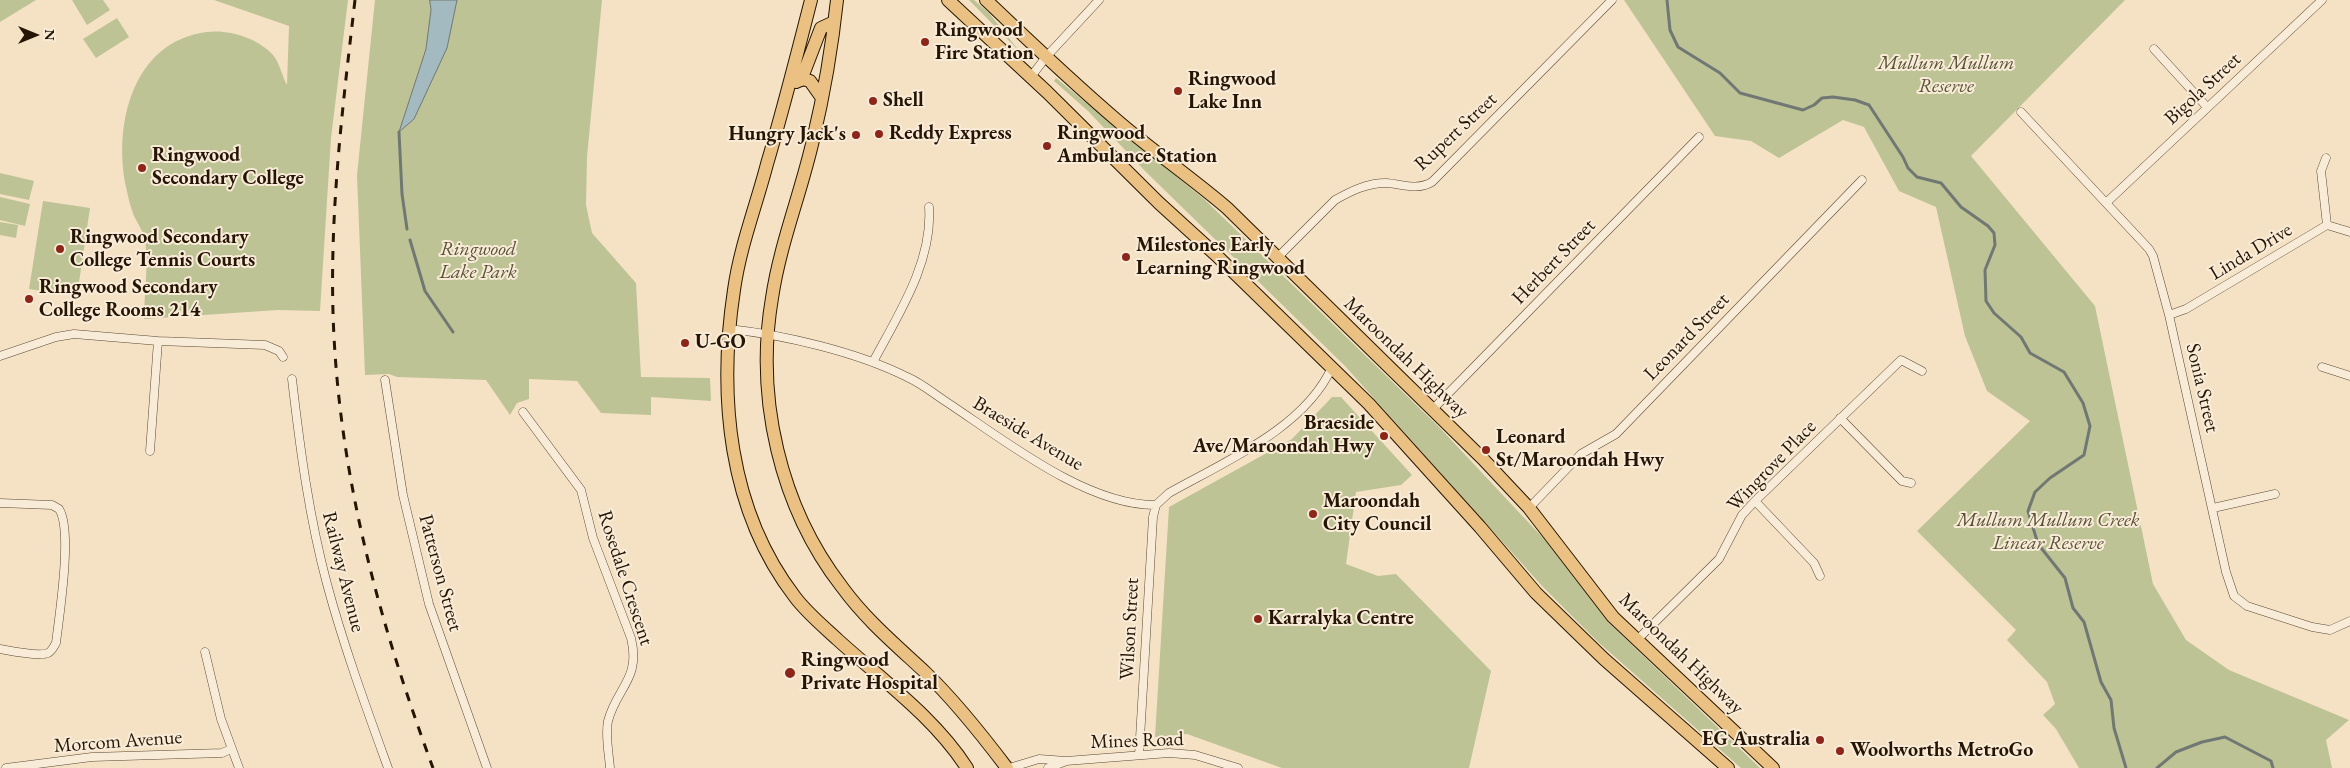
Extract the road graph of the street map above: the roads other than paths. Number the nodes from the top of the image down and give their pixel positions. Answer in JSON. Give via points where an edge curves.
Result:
{"nodes":[{"id":1,"x":810,"y":0,"type":"edge"},
{"id":2,"x":837,"y":0,"type":"edge"},
{"id":3,"x":948,"y":0,"type":"edge"},
{"id":4,"x":986,"y":0,"type":"edge"},
{"id":5,"x":1099,"y":0,"type":"edge"},
{"id":6,"x":2322,"y":0,"type":"edge"},
{"id":7,"x":1607,"y":1,"type":"edge"},
{"id":8,"x":834,"y":22,"type":"junction"},
{"id":9,"x":2154,"y":49,"type":"dead end"},
{"id":10,"x":1046,"y":58,"type":"junction"},
{"id":11,"x":1030,"y":78,"type":"junction"},
{"id":12,"x":801,"y":80,"type":"junction"},
{"id":13,"x":787,"y":87,"type":"junction"},
{"id":14,"x":822,"y":98,"type":"junction"},
{"id":15,"x":2207,"y":107,"type":"junction"},
{"id":16,"x":2021,"y":112,"type":"dead end"},
{"id":17,"x":1699,"y":137,"type":"dead end"},
{"id":18,"x":2326,"y":158,"type":"dead end"},
{"id":19,"x":1862,"y":180,"type":"dead end"},
{"id":20,"x":2107,"y":202,"type":"junction"},
{"id":21,"x":929,"y":208,"type":"dead end"},
{"id":22,"x":2327,"y":225,"type":"junction"},
{"id":23,"x":2350,"y":232,"type":"edge"},
{"id":24,"x":1277,"y":258,"type":"junction"},
{"id":25,"x":2169,"y":315,"type":"junction"},
{"id":26,"x":729,"y":329,"type":"junction"},
{"id":27,"x":767,"y":333,"type":"junction"},
{"id":28,"x":158,"y":341,"type":"junction"},
{"id":29,"x":0,"y":356,"type":"edge"},
{"id":30,"x":283,"y":357,"type":"dead end"},
{"id":31,"x":873,"y":362,"type":"junction"},
{"id":32,"x":1332,"y":367,"type":"junction"},
{"id":33,"x":2322,"y":367,"type":"dead end"},
{"id":34,"x":1922,"y":372,"type":"dead end"},
{"id":35,"x":2350,"y":376,"type":"edge"},
{"id":36,"x":292,"y":379,"type":"dead end"},
{"id":37,"x":385,"y":380,"type":"dead end"},
{"id":38,"x":1432,"y":410,"type":"junction"},
{"id":39,"x":523,"y":412,"type":"dead end"},
{"id":40,"x":1840,"y":418,"type":"junction"},
{"id":41,"x":150,"y":451,"type":"dead end"},
{"id":42,"x":1910,"y":483,"type":"dead end"},
{"id":43,"x":2275,"y":494,"type":"dead end"},
{"id":44,"x":1755,"y":501,"type":"junction"},
{"id":45,"x":0,"y":503,"type":"edge"},
{"id":46,"x":1156,"y":505,"type":"junction"},
{"id":47,"x":1529,"y":508,"type":"junction"},
{"id":48,"x":2213,"y":508,"type":"junction"},
{"id":49,"x":1820,"y":576,"type":"dead end"},
{"id":50,"x":2350,"y":621,"type":"edge"},
{"id":51,"x":1637,"y":640,"type":"junction"},
{"id":52,"x":0,"y":649,"type":"edge"},
{"id":53,"x":205,"y":652,"type":"dead end"},
{"id":54,"x":231,"y":749,"type":"junction"},
{"id":55,"x":1139,"y":755,"type":"junction"},
{"id":56,"x":1066,"y":761,"type":"junction"},
{"id":57,"x":6,"y":768,"type":"edge"},
{"id":58,"x":238,"y":768,"type":"edge"},
{"id":59,"x":388,"y":768,"type":"edge"},
{"id":60,"x":487,"y":768,"type":"edge"},
{"id":61,"x":610,"y":768,"type":"edge"},
{"id":62,"x":967,"y":768,"type":"edge"},
{"id":63,"x":1008,"y":768,"type":"edge"},
{"id":64,"x":1048,"y":768,"type":"edge"},
{"id":65,"x":1238,"y":768,"type":"edge"},
{"id":66,"x":1728,"y":768,"type":"edge"},
{"id":67,"x":1772,"y":768,"type":"edge"}],
"edges":[{"from":1,"to":13,"type":"main road"},
{"from":2,"to":8,"type":"main road"},
{"from":3,"to":11,"type":"main road"},
{"from":4,"to":10,"type":"main road","name":"Maroondah Highway"},
{"from":5,"to":10,"type":"street"},
{"from":6,"to":15,"type":"street","name":"Bigola Street"},
{"from":7,"to":24,"type":"street","name":"Rupert Street","via":[[1432,182],[1417,187],[1373,184],[1346,194],[1335,200]]},
{"from":8,"to":12,"type":"main road","via":[[821,28]]},
{"from":8,"to":14,"type":"main road"},
{"from":9,"to":15,"type":"street"},
{"from":10,"to":11,"type":"street"},
{"from":10,"to":24,"type":"main road","name":"Maroondah Highway","via":[[1227,208]]},
{"from":11,"to":32,"type":"main road"},
{"from":12,"to":13,"type":"main road"},
{"from":12,"to":14,"type":"main road","via":[[813,83]]},
{"from":13,"to":26,"type":"main road","via":[[738,266]]},
{"from":14,"to":27,"type":"main road","via":[[780,257]]},
{"from":15,"to":20,"type":"street","name":"Bigola Street"},
{"from":16,"to":20,"type":"street","name":"Sonia Street"},
{"from":17,"to":38,"type":"street","name":"Herbert Street"},
{"from":18,"to":22,"type":"street","via":[[2321,171]]},
{"from":19,"to":47,"type":"street","name":"Leonard Street","via":[[1616,434],[1580,454]]},
{"from":20,"to":25,"type":"street","name":"Sonia Street","via":[[2149,249]]},
{"from":21,"to":31,"type":"street","via":[[929,232],[912,288]]},
{"from":22,"to":23,"type":"street"},
{"from":22,"to":25,"type":"street","name":"Linda Drive","via":[[2186,309]]},
{"from":24,"to":38,"type":"main road","name":"Maroondah Highway"},
{"from":25,"to":48,"type":"street","name":"Sonia Street"},
{"from":26,"to":27,"type":"street","name":"Braeside Avenue"},
{"from":26,"to":62,"type":"main road","via":[[729,416],[738,480],[774,568],[806,610],[929,721]]},
{"from":27,"to":31,"type":"street","name":"Braeside Avenue"},
{"from":27,"to":63,"type":"main road","via":[[766,372],[778,453],[797,510],[819,553],[878,630],[957,706]]},
{"from":28,"to":29,"type":"street","via":[[74,334]]},
{"from":28,"to":30,"type":"street","via":[[265,345],[279,351]]},
{"from":28,"to":41,"type":"street"},
{"from":31,"to":46,"type":"street","name":"Braeside Avenue","via":[[909,378],[1054,473],[1130,504]]},
{"from":32,"to":46,"type":"street","via":[[1324,384],[1282,427],[1168,493]]},
{"from":32,"to":66,"type":"main road","via":[[1480,527],[1536,594],[1604,659]]},
{"from":33,"to":35,"type":"street"},
{"from":34,"to":40,"type":"street","name":"Wingrove Place","via":[[1901,360]]},
{"from":36,"to":59,"type":"street","name":"Railway Avenue","via":[[303,468],[327,584]]},
{"from":37,"to":60,"type":"street","name":"Patterson Street","via":[[402,495],[428,604]]},
{"from":38,"to":47,"type":"main road","name":"Maroondah Highway"},
{"from":39,"to":61,"type":"street","name":"Rosedale Crescent","via":[[581,490],[593,538],[635,653],[632,672],[608,722]]},
{"from":40,"to":42,"type":"street","via":[[1902,481]]},
{"from":40,"to":44,"type":"street","name":"Wingrove Place"},
{"from":43,"to":48,"type":"street"},
{"from":44,"to":49,"type":"street","via":[[1814,563]]},
{"from":44,"to":51,"type":"street","name":"Wingrove Place","via":[[1742,515],[1719,560]]},
{"from":45,"to":52,"type":"street","via":[[59,509],[64,559],[56,643],[48,653]]},
{"from":46,"to":55,"type":"street","name":"Wilson Street","via":[[1152,526]]},
{"from":47,"to":51,"type":"main road","name":"Maroondah Highway","via":[[1592,591]]},
{"from":48,"to":50,"type":"street","name":"Sonia Street","via":[[2230,590],[2238,601],[2312,627],[2330,630]]},
{"from":51,"to":67,"type":"main road","name":"Maroondah Highway"},
{"from":53,"to":54,"type":"street"},
{"from":54,"to":57,"type":"street","name":"Morcom Avenue","via":[[222,753],[92,757]]},
{"from":54,"to":58,"type":"street"},
{"from":55,"to":56,"type":"street","name":"Mines Road"},
{"from":55,"to":65,"type":"street","name":"Mines Road","via":[[1195,755]]},
{"from":56,"to":63,"type":"street","name":"Mines Road","via":[[1038,759]]},
{"from":56,"to":64,"type":"street","name":"Mines Road"}]}
